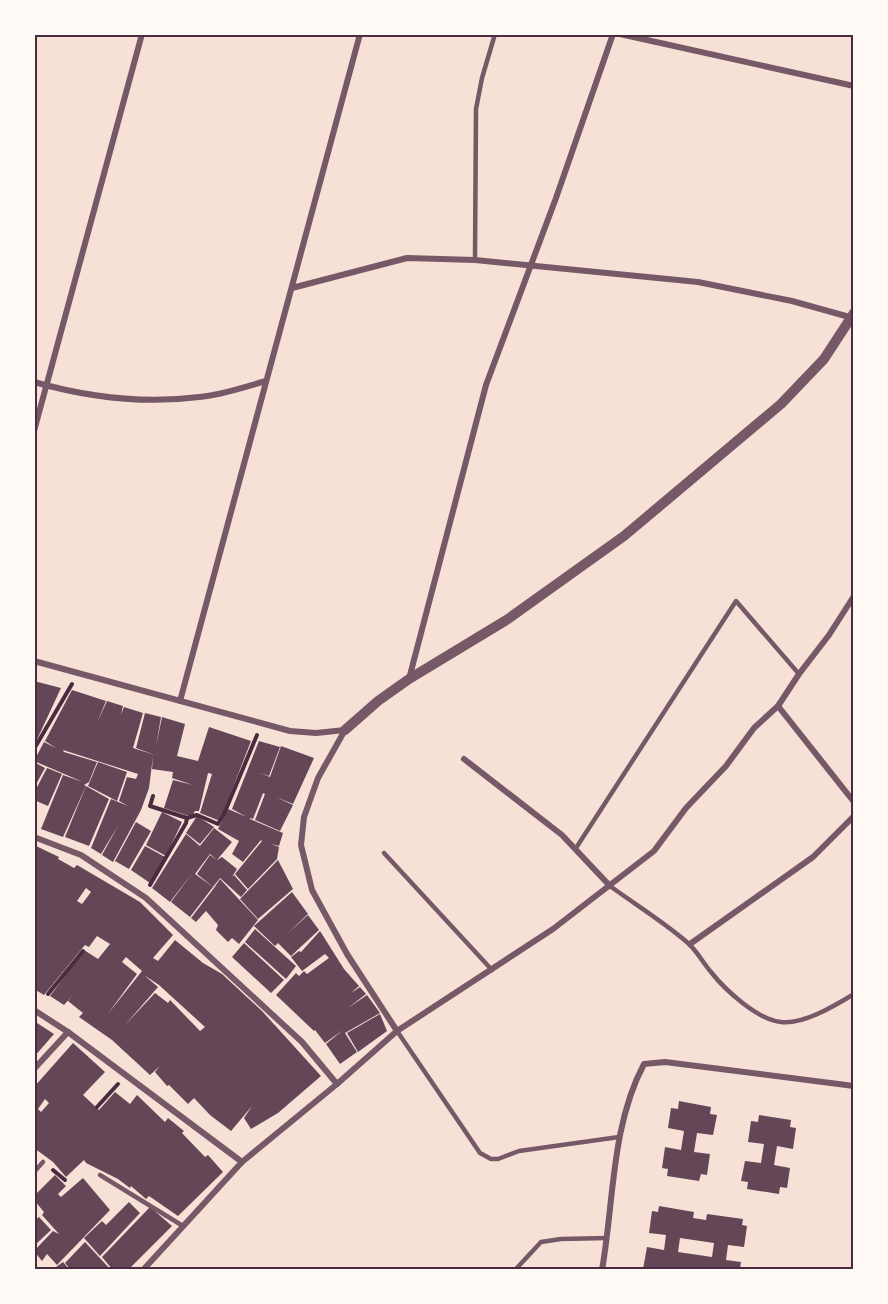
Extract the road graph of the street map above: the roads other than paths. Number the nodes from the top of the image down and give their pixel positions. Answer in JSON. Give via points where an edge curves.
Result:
{"nodes":[{"id":1,"x":142,"y":34,"type":"edge"},
{"id":2,"x":360,"y":34,"type":"edge"},
{"id":3,"x":495,"y":34,"type":"edge"},
{"id":4,"x":613,"y":34,"type":"edge"},
{"id":5,"x":620,"y":34,"type":"edge"},
{"id":6,"x":854,"y":86,"type":"edge"},
{"id":7,"x":475,"y":260,"type":"junction"},
{"id":8,"x":530,"y":265,"type":"junction"},
{"id":9,"x":292,"y":288,"type":"junction"},
{"id":10,"x":853,"y":316,"type":"edge"},
{"id":11,"x":266,"y":381,"type":"junction"},
{"id":12,"x":34,"y":382,"type":"edge"},
{"id":13,"x":47,"y":385,"type":"junction"},
{"id":14,"x":34,"y":432,"type":"edge"},
{"id":15,"x":854,"y":596,"type":"edge"},
{"id":16,"x":34,"y":661,"type":"edge"},
{"id":17,"x":799,"y":674,"type":"junction"},
{"id":18,"x":409,"y":679,"type":"junction"},
{"id":19,"x":180,"y":701,"type":"junction"},
{"id":20,"x":778,"y":706,"type":"junction"},
{"id":21,"x":345,"y":730,"type":"junction"},
{"id":22,"x":464,"y":759,"type":"dead end"},
{"id":23,"x":854,"y":802,"type":"edge"},
{"id":24,"x":854,"y":816,"type":"edge"},
{"id":25,"x":34,"y":837,"type":"edge"},
{"id":26,"x":576,"y":848,"type":"junction"},
{"id":27,"x":384,"y":853,"type":"dead end"},
{"id":28,"x":610,"y":886,"type":"junction"},
{"id":29,"x":690,"y":944,"type":"junction"},
{"id":30,"x":492,"y":970,"type":"junction"},
{"id":31,"x":854,"y":994,"type":"edge"},
{"id":32,"x":34,"y":1010,"type":"edge"},
{"id":33,"x":397,"y":1031,"type":"junction"},
{"id":34,"x":68,"y":1032,"type":"junction"},
{"id":35,"x":34,"y":1069,"type":"edge"},
{"id":36,"x":337,"y":1084,"type":"junction"},
{"id":37,"x":854,"y":1086,"type":"edge"},
{"id":38,"x":619,"y":1137,"type":"junction"},
{"id":39,"x":43,"y":1162,"type":"dead end"},
{"id":40,"x":242,"y":1162,"type":"junction"},
{"id":41,"x":34,"y":1172,"type":"edge"},
{"id":42,"x":100,"y":1175,"type":"dead end"},
{"id":43,"x":183,"y":1226,"type":"junction"},
{"id":44,"x":607,"y":1238,"type":"junction"},
{"id":45,"x":143,"y":1269,"type":"edge"},
{"id":46,"x":515,"y":1269,"type":"edge"},
{"id":47,"x":602,"y":1269,"type":"edge"}],
"edges":[{"from":1,"to":13,"type":"street"},
{"from":2,"to":9,"type":"street"},
{"from":3,"to":7,"type":"lane","via":[[476,109]]},
{"from":4,"to":8,"type":"street"},
{"from":5,"to":6,"type":"street"},
{"from":7,"to":8,"type":"street"},
{"from":7,"to":9,"type":"street","via":[[407,258]]},
{"from":8,"to":10,"type":"street","via":[[698,282]]},
{"from":8,"to":18,"type":"street","via":[[486,385]]},
{"from":9,"to":11,"type":"street"},
{"from":10,"to":18,"type":"street","via":[[824,359],[781,404],[624,536],[508,619]]},
{"from":11,"to":13,"type":"street","via":[[201,397],[159,401]]},
{"from":11,"to":19,"type":"street"},
{"from":12,"to":13,"type":"street"},
{"from":13,"to":14,"type":"street"},
{"from":15,"to":17,"type":"street"},
{"from":16,"to":19,"type":"street"},
{"from":17,"to":20,"type":"street"},
{"from":17,"to":26,"type":"lane","via":[[736,601]]},
{"from":18,"to":21,"type":"street"},
{"from":19,"to":21,"type":"street","via":[[290,731]]},
{"from":20,"to":23,"type":"street"},
{"from":20,"to":28,"type":"street","via":[[754,728],[654,851]]},
{"from":21,"to":33,"type":"street","via":[[318,778],[304,817],[301,845],[312,890],[347,954]]},
{"from":22,"to":26,"type":"street"},
{"from":24,"to":29,"type":"street","via":[[813,857]]},
{"from":25,"to":36,"type":"street","via":[[81,855],[146,898],[302,1042]]},
{"from":26,"to":28,"type":"street"},
{"from":27,"to":30,"type":"lane"},
{"from":28,"to":29,"type":"lane"},
{"from":28,"to":30,"type":"street"},
{"from":29,"to":31,"type":"lane","via":[[730,993],[771,1020],[787,1022],[802,1018],[832,1008]]},
{"from":30,"to":33,"type":"street"},
{"from":32,"to":34,"type":"street"},
{"from":33,"to":36,"type":"street"},
{"from":33,"to":38,"type":"lane","via":[[480,1153],[491,1159],[519,1151]]},
{"from":34,"to":35,"type":"street"},
{"from":34,"to":40,"type":"street"},
{"from":36,"to":40,"type":"street"},
{"from":37,"to":38,"type":"street","via":[[665,1062],[644,1064],[636,1078]]},
{"from":38,"to":44,"type":"street"},
{"from":39,"to":41,"type":"lane"},
{"from":40,"to":43,"type":"street"},
{"from":42,"to":43,"type":"lane"},
{"from":43,"to":45,"type":"street"},
{"from":44,"to":46,"type":"lane","via":[[541,1242]]},
{"from":44,"to":47,"type":"street"}]}
